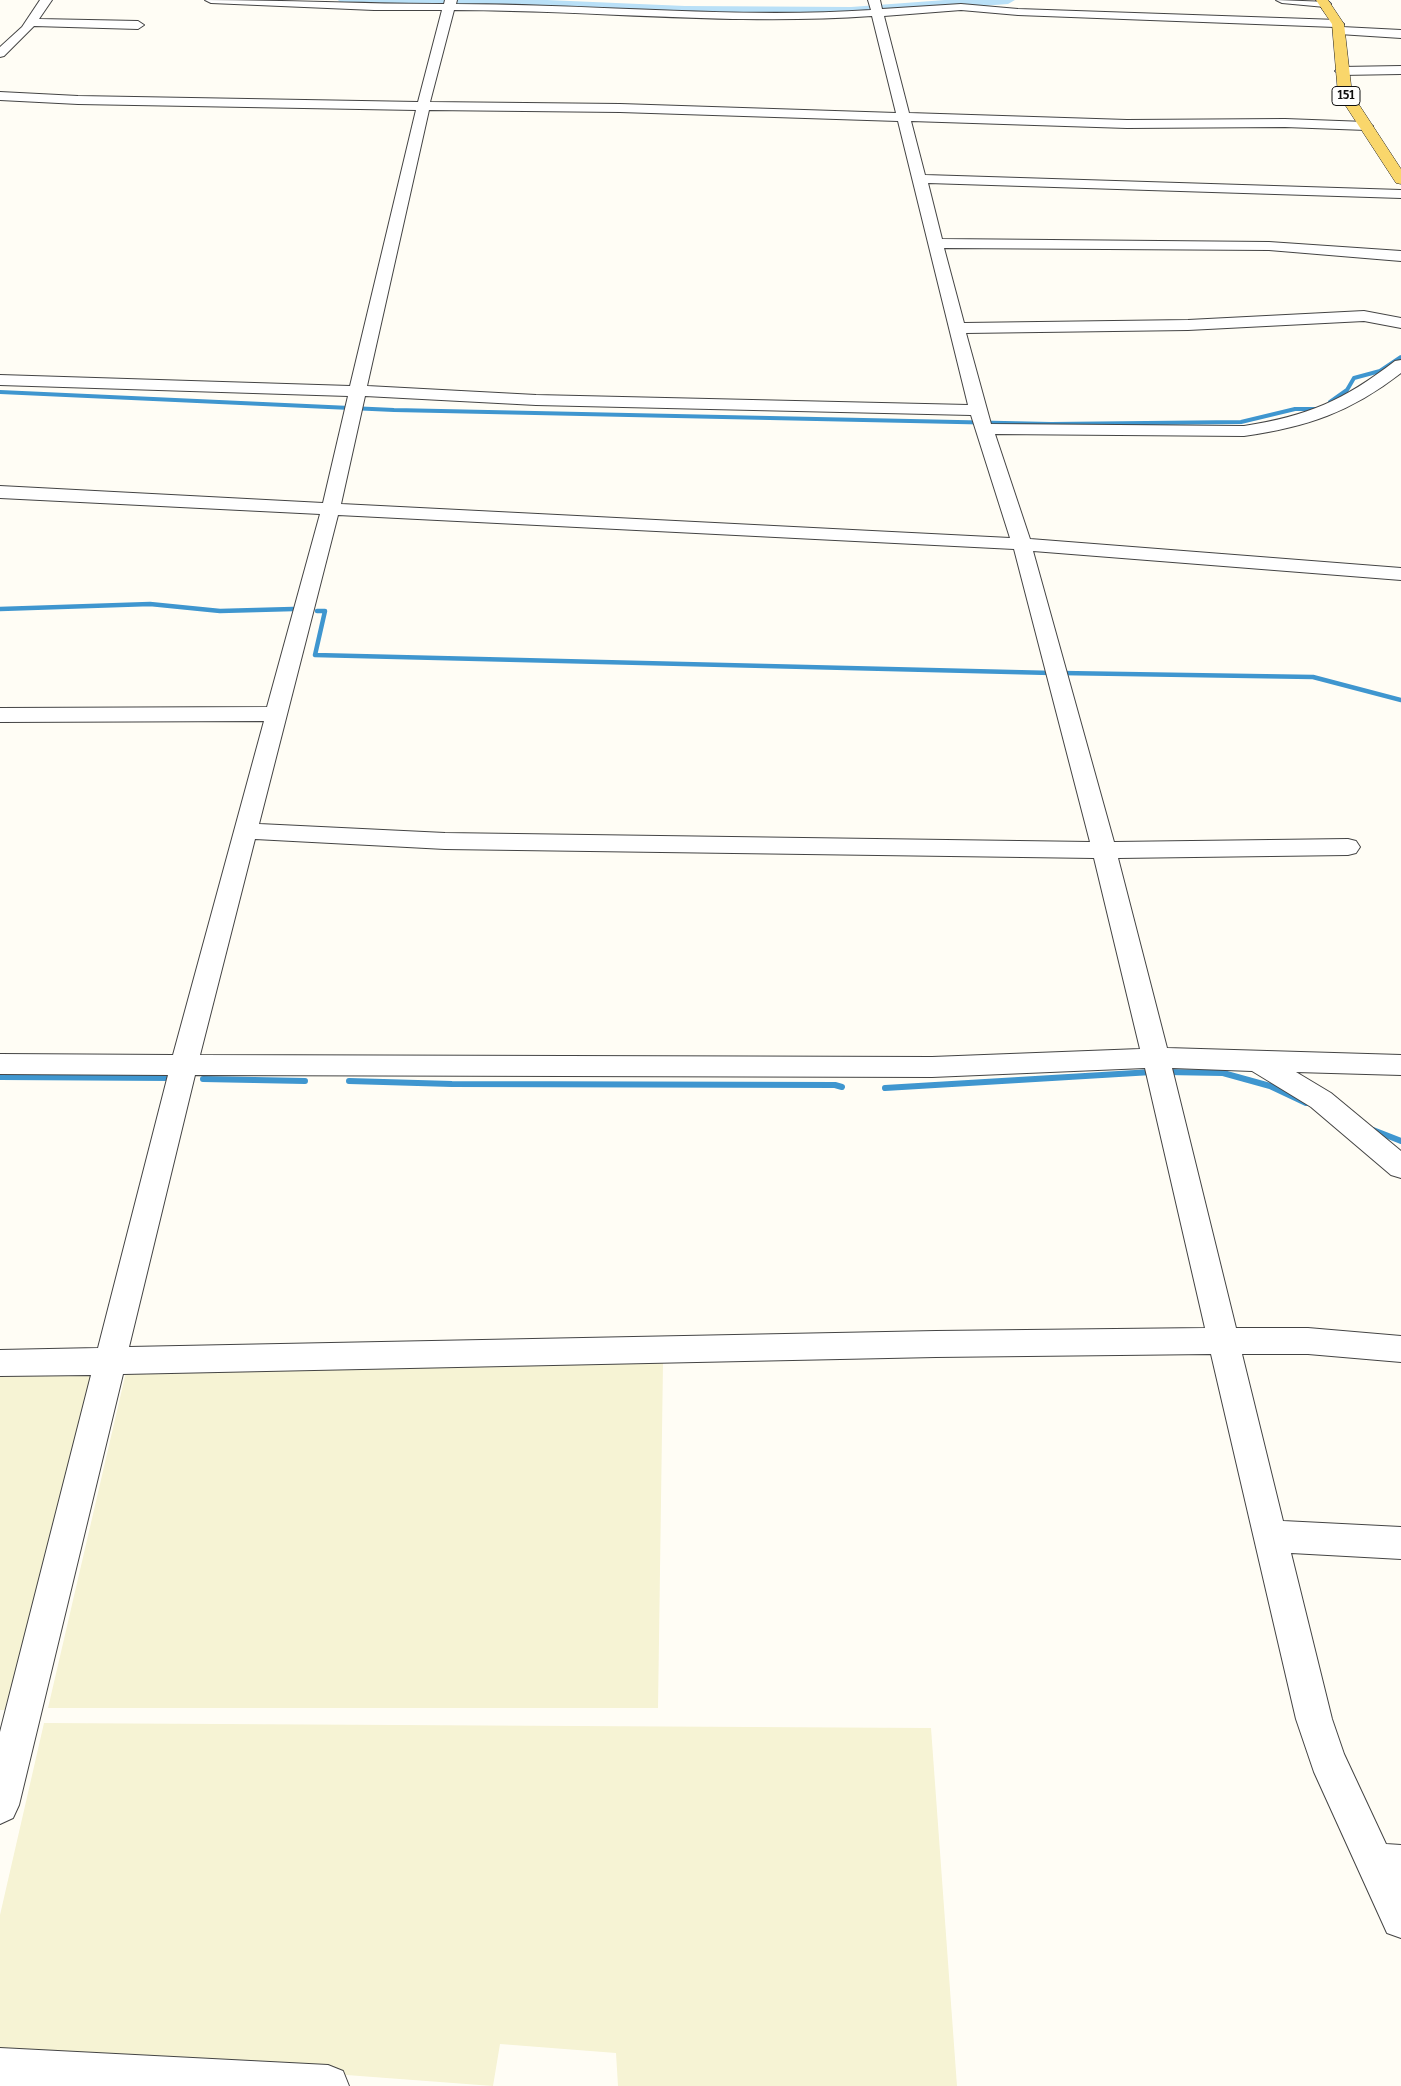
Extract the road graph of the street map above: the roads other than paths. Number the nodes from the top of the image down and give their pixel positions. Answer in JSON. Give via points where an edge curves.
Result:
{"nodes":[{"id":1,"x":211,"y":0,"type":"edge"},
{"id":2,"x":1282,"y":0,"type":"edge"},
{"id":3,"x":1324,"y":2,"type":"edge"},
{"id":4,"x":451,"y":3,"type":"edge"},
{"id":5,"x":44,"y":4,"type":"edge"},
{"id":6,"x":60,"y":8,"type":"dead end"},
{"id":7,"x":876,"y":8,"type":"edge"},
{"id":8,"x":31,"y":22,"type":"junction"},
{"id":9,"x":138,"y":25,"type":"dead end"},
{"id":10,"x":1338,"y":27,"type":"junction"},
{"id":11,"x":1401,"y":34,"type":"edge"},
{"id":12,"x":0,"y":53,"type":"edge"},
{"id":13,"x":1401,"y":70,"type":"edge"},
{"id":14,"x":1341,"y":71,"type":"junction"},
{"id":15,"x":0,"y":96,"type":"edge"},
{"id":16,"x":423,"y":106,"type":"junction"},
{"id":17,"x":906,"y":118,"type":"junction"},
{"id":18,"x":1366,"y":126,"type":"junction"},
{"id":19,"x":921,"y":179,"type":"junction"},
{"id":20,"x":1401,"y":180,"type":"edge"},
{"id":21,"x":1401,"y":194,"type":"edge"},
{"id":22,"x":934,"y":243,"type":"junction"},
{"id":23,"x":1401,"y":256,"type":"edge"},
{"id":24,"x":1401,"y":323,"type":"edge"},
{"id":25,"x":958,"y":328,"type":"junction"},
{"id":26,"x":1401,"y":365,"type":"edge"},
{"id":27,"x":0,"y":380,"type":"edge"},
{"id":28,"x":359,"y":392,"type":"junction"},
{"id":29,"x":978,"y":410,"type":"junction"},
{"id":30,"x":985,"y":429,"type":"junction"},
{"id":31,"x":0,"y":492,"type":"edge"},
{"id":32,"x":330,"y":507,"type":"junction"},
{"id":33,"x":1022,"y":544,"type":"junction"},
{"id":34,"x":1401,"y":574,"type":"edge"},
{"id":35,"x":277,"y":714,"type":"junction"},
{"id":36,"x":0,"y":715,"type":"edge"},
{"id":37,"x":246,"y":830,"type":"junction"},
{"id":38,"x":1348,"y":847,"type":"dead end"},
{"id":39,"x":1104,"y":850,"type":"junction"},
{"id":40,"x":1256,"y":1060,"type":"junction"},
{"id":41,"x":0,"y":1064,"type":"edge"},
{"id":42,"x":184,"y":1064,"type":"junction"},
{"id":43,"x":1401,"y":1065,"type":"edge"},
{"id":44,"x":1158,"y":1068,"type":"junction"},
{"id":45,"x":1401,"y":1167,"type":"edge"},
{"id":46,"x":1223,"y":1341,"type":"junction"},
{"id":47,"x":1401,"y":1349,"type":"edge"},
{"id":48,"x":111,"y":1362,"type":"junction"},
{"id":49,"x":0,"y":1363,"type":"edge"},
{"id":50,"x":1270,"y":1536,"type":"junction"},
{"id":51,"x":1401,"y":1542,"type":"edge"},
{"id":52,"x":0,"y":1806,"type":"edge"},
{"id":53,"x":1388,"y":1863,"type":"edge"},
{"id":54,"x":1401,"y":1919,"type":"edge"},
{"id":55,"x":0,"y":2068,"type":"edge"},
{"id":56,"x":328,"y":2086,"type":"edge"}],
"edges":[{"from":1,"to":4,"type":"street","via":[[374,8]]},
{"from":2,"to":3,"type":"street"},
{"from":3,"to":10,"type":"main road"},
{"from":4,"to":7,"type":"street","via":[[685,14],[840,15]]},
{"from":4,"to":16,"type":"street"},
{"from":5,"to":6,"type":"street"},
{"from":5,"to":8,"type":"street"},
{"from":7,"to":10,"type":"street","via":[[966,7]]},
{"from":7,"to":17,"type":"street"},
{"from":8,"to":9,"type":"street"},
{"from":8,"to":12,"type":"street"},
{"from":10,"to":11,"type":"street"},
{"from":10,"to":14,"type":"main road","number":"151"},
{"from":13,"to":14,"type":"street"},
{"from":14,"to":18,"type":"main road","number":"151","via":[[1344,94]]},
{"from":15,"to":16,"type":"street","via":[[317,106]]},
{"from":16,"to":17,"type":"street","via":[[620,108]]},
{"from":16,"to":28,"type":"street"},
{"from":17,"to":18,"type":"street"},
{"from":17,"to":19,"type":"street"},
{"from":18,"to":20,"type":"main road","number":"151"},
{"from":19,"to":21,"type":"street"},
{"from":19,"to":22,"type":"street"},
{"from":22,"to":23,"type":"street","via":[[1269,246]]},
{"from":22,"to":25,"type":"street"},
{"from":24,"to":25,"type":"street","via":[[1364,316],[1188,325]]},
{"from":25,"to":29,"type":"street"},
{"from":26,"to":30,"type":"street","via":[[1344,406],[1280,426],[1244,431]]},
{"from":27,"to":28,"type":"street"},
{"from":28,"to":29,"type":"street","via":[[536,400]]},
{"from":28,"to":32,"type":"street"},
{"from":29,"to":30,"type":"street"},
{"from":30,"to":33,"type":"street"},
{"from":31,"to":32,"type":"street"},
{"from":32,"to":33,"type":"street"},
{"from":32,"to":35,"type":"street"},
{"from":33,"to":34,"type":"street"},
{"from":33,"to":39,"type":"street"},
{"from":35,"to":36,"type":"street"},
{"from":35,"to":37,"type":"street"},
{"from":37,"to":39,"type":"street","via":[[445,841]]},
{"from":37,"to":42,"type":"street"},
{"from":38,"to":39,"type":"street"},
{"from":39,"to":44,"type":"street"},
{"from":40,"to":43,"type":"street"},
{"from":40,"to":44,"type":"street"},
{"from":40,"to":45,"type":"street","via":[[1321,1100]]},
{"from":41,"to":42,"type":"street"},
{"from":42,"to":44,"type":"street"},
{"from":42,"to":48,"type":"street"},
{"from":44,"to":46,"type":"street"},
{"from":46,"to":47,"type":"street","via":[[1308,1341]]},
{"from":46,"to":48,"type":"street"},
{"from":46,"to":50,"type":"street"},
{"from":48,"to":49,"type":"street"},
{"from":48,"to":52,"type":"street"},
{"from":50,"to":51,"type":"street"},
{"from":50,"to":53,"type":"street","via":[[1314,1719],[1327,1759]]},
{"from":53,"to":54,"type":"street"},
{"from":55,"to":56,"type":"street"}]}
